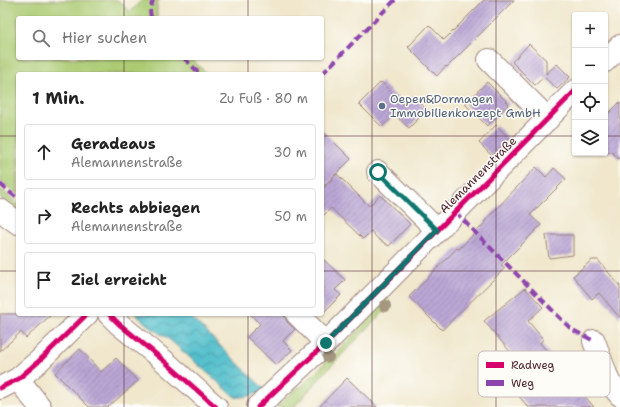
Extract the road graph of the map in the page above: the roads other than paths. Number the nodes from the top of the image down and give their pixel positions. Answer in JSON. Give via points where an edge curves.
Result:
{"nodes":[{"id":1,"x":489,"y":60,"type":"dead end"},
{"id":2,"x":572,"y":95,"type":"edge"},
{"id":3,"x":548,"y":119,"type":"junction"},
{"id":4,"x":378,"y":172,"type":"dead end"},
{"id":5,"x":0,"y":210,"type":"edge"},
{"id":6,"x":16,"y":222,"type":"edge"},
{"id":7,"x":437,"y":230,"type":"junction"},
{"id":8,"x":85,"y":316,"type":"edge"},
{"id":9,"x":111,"y":316,"type":"edge"},
{"id":10,"x":299,"y":316,"type":"edge"},
{"id":11,"x":594,"y":341,"type":"dead end"},
{"id":12,"x":326,"y":343,"type":"junction"},
{"id":13,"x":598,"y":351,"type":"edge"},
{"id":14,"x":9,"y":383,"type":"edge"},
{"id":15,"x":610,"y":383,"type":"edge"},
{"id":16,"x":620,"y":395,"type":"edge"},
{"id":17,"x":40,"y":407,"type":"edge"},
{"id":18,"x":216,"y":407,"type":"edge"},
{"id":19,"x":258,"y":407,"type":"edge"}],
"edges":[{"from":1,"to":3,"type":"street"},
{"from":2,"to":3,"type":"street","name":"Alemannenstraße"},
{"from":3,"to":7,"type":"street","name":"Alemannenstraße"},
{"from":4,"to":7,"type":"street","name":"Alemannenstraße"},
{"from":5,"to":6,"type":"street"},
{"from":7,"to":12,"type":"street","name":"Alemannenstraße"},
{"from":8,"to":14,"type":"street","via":[[38,362]]},
{"from":9,"to":18,"type":"street"},
{"from":10,"to":12,"type":"street"},
{"from":11,"to":13,"type":"street"},
{"from":12,"to":19,"type":"street","name":"Alemannenstraße"},
{"from":14,"to":17,"type":"street"},
{"from":15,"to":16,"type":"street"}]}
